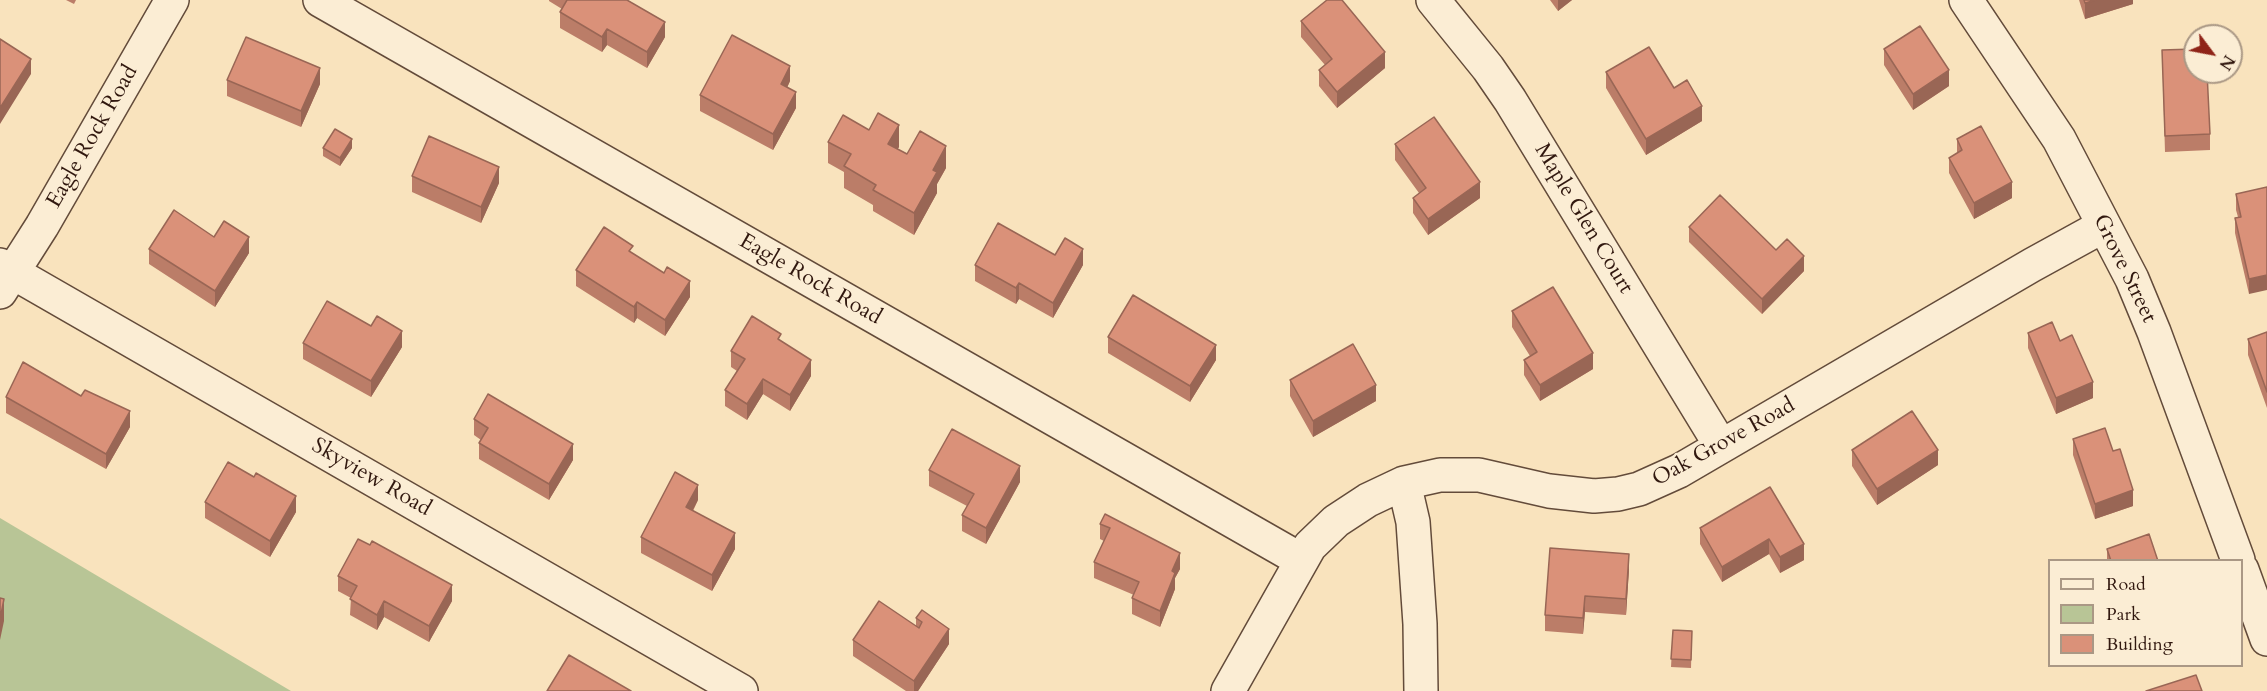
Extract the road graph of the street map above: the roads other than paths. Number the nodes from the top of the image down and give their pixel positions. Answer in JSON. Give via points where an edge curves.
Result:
{"nodes":[{"id":1,"x":172,"y":0,"type":"edge"},
{"id":2,"x":320,"y":0,"type":"edge"},
{"id":3,"x":1433,"y":0,"type":"edge"},
{"id":4,"x":1966,"y":0,"type":"edge"},
{"id":5,"x":2103,"y":226,"type":"junction"},
{"id":6,"x":4,"y":276,"type":"edge"},
{"id":7,"x":1721,"y":446,"type":"junction"},
{"id":8,"x":1404,"y":483,"type":"junction"},
{"id":9,"x":2237,"y":559,"type":"edge"},
{"id":10,"x":1300,"y":560,"type":"junction"},
{"id":11,"x":2243,"y":575,"type":"edge"},
{"id":12,"x":2267,"y":639,"type":"edge"},
{"id":13,"x":741,"y":691,"type":"edge"},
{"id":14,"x":1228,"y":691,"type":"edge"},
{"id":15,"x":1421,"y":691,"type":"edge"}],
"edges":[{"from":1,"to":6,"type":"street","name":"Eagle Rock Road","via":[[42,226]]},
{"from":2,"to":10,"type":"street","name":"Eagle Rock Road"},
{"from":3,"to":7,"type":"street","name":"Maple Glen Court","via":[[1510,100]]},
{"from":4,"to":5,"type":"street","name":"Grove Street","via":[[2059,139]]},
{"from":5,"to":7,"type":"street","name":"Oak Grove Road"},
{"from":5,"to":9,"type":"street","name":"Grove Street","via":[[2132,279],[2154,332]]},
{"from":6,"to":13,"type":"street","name":"Skyview Road"},
{"from":7,"to":8,"type":"street","name":"Oak Grove Road","via":[[1659,481],[1618,494],[1560,493],[1479,475],[1440,475]]},
{"from":8,"to":10,"type":"street","name":"Oak Grove Road","via":[[1336,521]]},
{"from":8,"to":15,"type":"street","via":[[1413,522]]},
{"from":10,"to":14,"type":"street","name":"Oak Grove Road"},
{"from":11,"to":12,"type":"street"}]}
